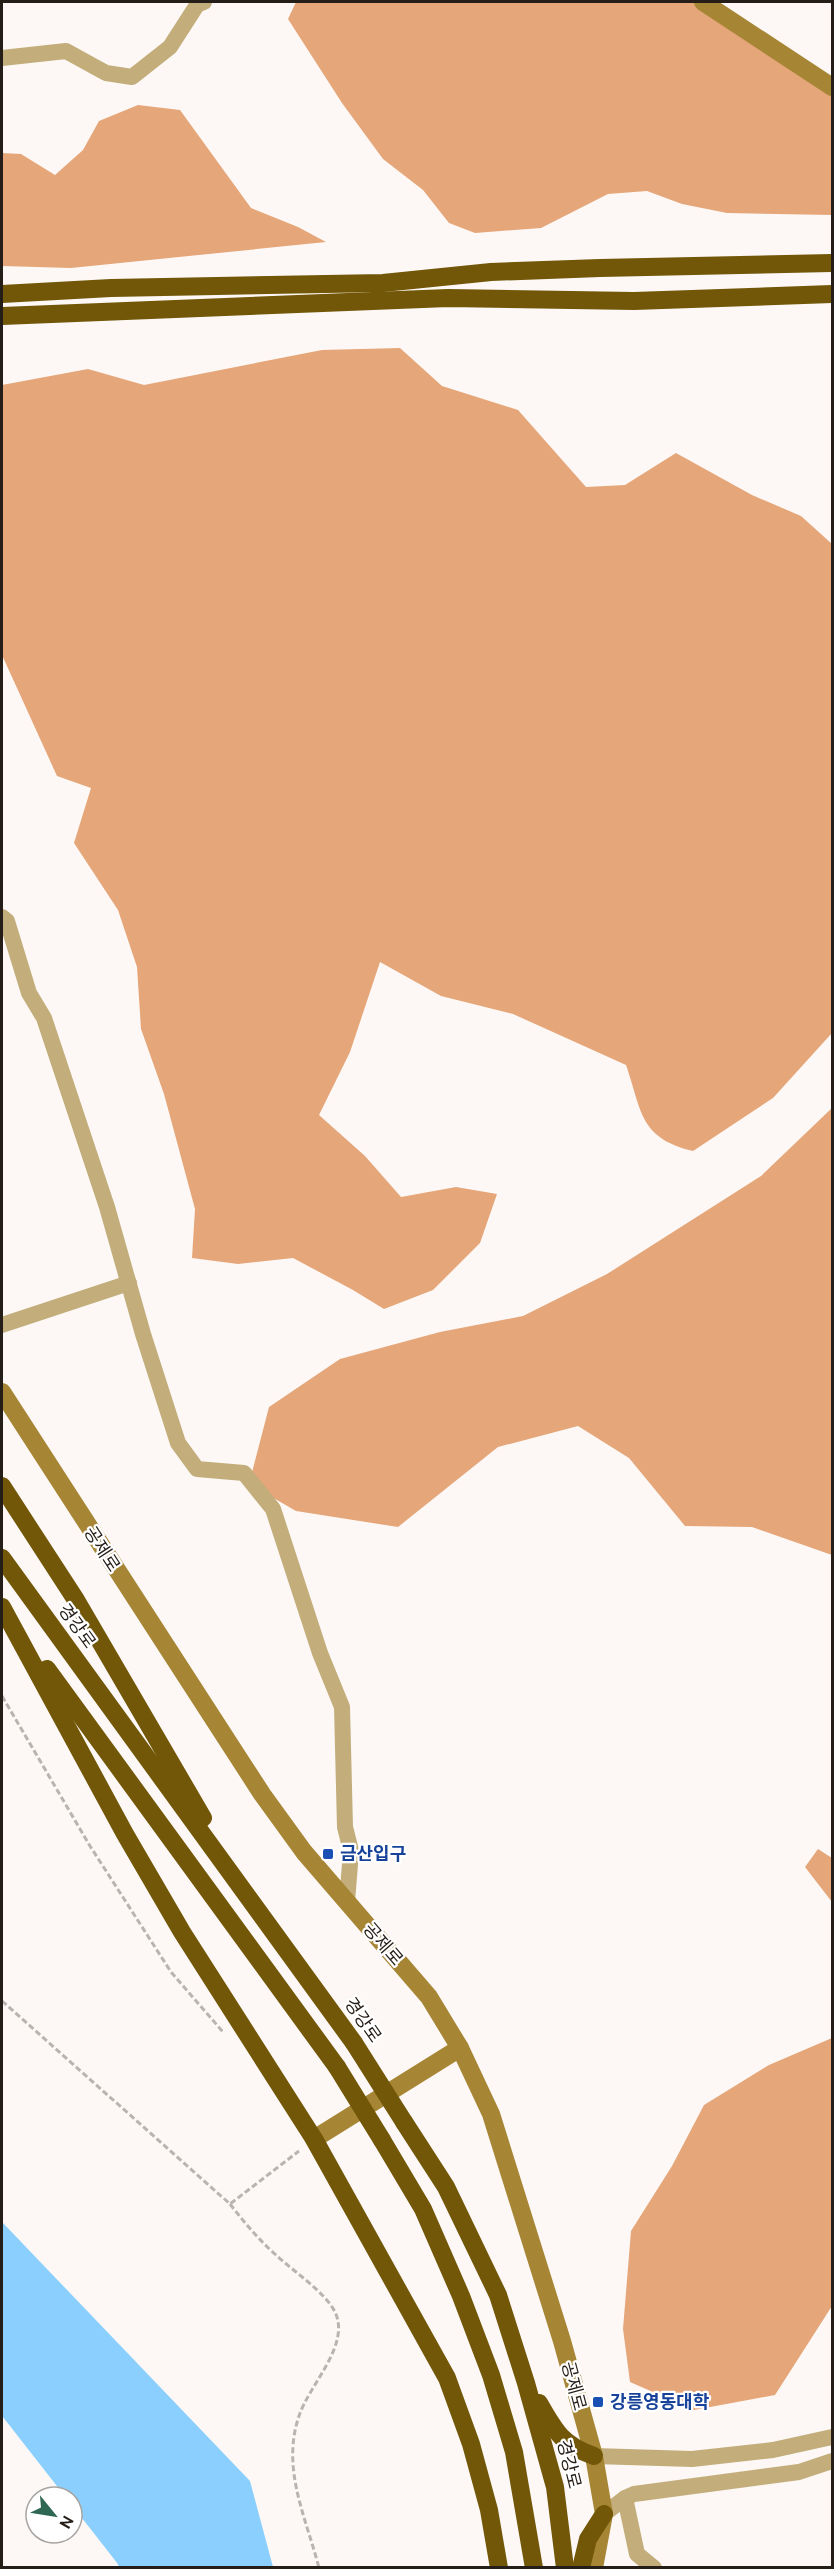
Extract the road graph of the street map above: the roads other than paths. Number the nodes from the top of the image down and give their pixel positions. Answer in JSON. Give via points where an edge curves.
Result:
{"nodes":[{"id":1,"x":204,"y":2,"type":"edge"},
{"id":2,"x":703,"y":2,"type":"edge"},
{"id":3,"x":2,"y":58,"type":"edge"},
{"id":4,"x":832,"y":87,"type":"edge"},
{"id":5,"x":832,"y":263,"type":"edge"},
{"id":6,"x":2,"y":294,"type":"edge"},
{"id":7,"x":832,"y":294,"type":"edge"},
{"id":8,"x":69,"y":313,"type":"junction"},
{"id":9,"x":2,"y":316,"type":"edge"},
{"id":10,"x":2,"y":323,"type":"edge"},
{"id":11,"x":2,"y":916,"type":"edge"},
{"id":12,"x":129,"y":1283,"type":"junction"},
{"id":13,"x":2,"y":1325,"type":"edge"},
{"id":14,"x":2,"y":1392,"type":"edge"},
{"id":15,"x":2,"y":1486,"type":"edge"},
{"id":16,"x":2,"y":1558,"type":"edge"},
{"id":17,"x":2,"y":1607,"type":"edge"},
{"id":18,"x":347,"y":1902,"type":"junction"},
{"id":19,"x":256,"y":1908,"type":"junction"},
{"id":20,"x":460,"y":2048,"type":"junction"},
{"id":21,"x":314,"y":2139,"type":"junction"},
{"id":22,"x":526,"y":2383,"type":"junction"},
{"id":23,"x":832,"y":2437,"type":"edge"},
{"id":24,"x":594,"y":2456,"type":"junction"},
{"id":25,"x":832,"y":2461,"type":"edge"},
{"id":26,"x":625,"y":2498,"type":"junction"},
{"id":27,"x":603,"y":2514,"type":"junction"},
{"id":28,"x":499,"y":2568,"type":"edge"},
{"id":29,"x":534,"y":2568,"type":"edge"},
{"id":30,"x":565,"y":2568,"type":"edge"},
{"id":31,"x":581,"y":2568,"type":"edge"},
{"id":32,"x":594,"y":2568,"type":"edge"},
{"id":33,"x":654,"y":2568,"type":"edge"}],
"edges":[{"from":1,"to":3,"type":"street","via":[[197,5],[170,47],[132,77],[106,73],[66,51]]},
{"from":2,"to":4,"type":"street"},
{"from":5,"to":6,"type":"highway","via":[[491,272],[383,283]]},
{"from":7,"to":8,"type":"highway","via":[[634,301],[448,298]]},
{"from":8,"to":9,"type":"highway"},
{"from":8,"to":10,"type":"highway"},
{"from":11,"to":12,"type":"street","via":[[7,921],[29,993],[44,1018]]},
{"from":12,"to":13,"type":"street"},
{"from":12,"to":18,"type":"street","via":[[178,1443],[197,1469],[244,1473],[273,1509],[342,1707],[345,1827],[351,1851]]},
{"from":14,"to":18,"type":"street","name":"공제로","via":[[262,1794]]},
{"from":15,"to":19,"type":"highway","via":[[76,1600]]},
{"from":16,"to":19,"type":"highway","name":"경강로"},
{"from":17,"to":21,"type":"highway","via":[[182,1932]]},
{"from":17,"to":29,"type":"highway","bridge":true,"via":[[337,2067],[423,2209],[462,2296],[491,2375],[514,2452]]},
{"from":18,"to":20,"type":"street","name":"공제로","via":[[429,1997]]},
{"from":19,"to":22,"type":"highway","name":"경강로","bridge":true,"via":[[354,2043],[446,2187],[498,2295]]},
{"from":20,"to":21,"type":"street"},
{"from":20,"to":24,"type":"street","name":"공제로","via":[[491,2114]]},
{"from":21,"to":28,"type":"highway","via":[[447,2378],[471,2444],[489,2510]]},
{"from":22,"to":24,"type":"highway","via":[[556,2431],[573,2449]]},
{"from":22,"to":30,"type":"highway","name":"경강로","via":[[555,2487]]},
{"from":23,"to":24,"type":"street","via":[[773,2450],[692,2460]]},
{"from":24,"to":27,"type":"street","name":"공제로"},
{"from":25,"to":26,"type":"street","via":[[799,2472],[681,2486]]},
{"from":26,"to":27,"type":"street"},
{"from":26,"to":33,"type":"street","via":[[637,2554]]},
{"from":27,"to":31,"type":"highway","via":[[588,2539]]},
{"from":27,"to":32,"type":"street","name":"공제로"}]}
